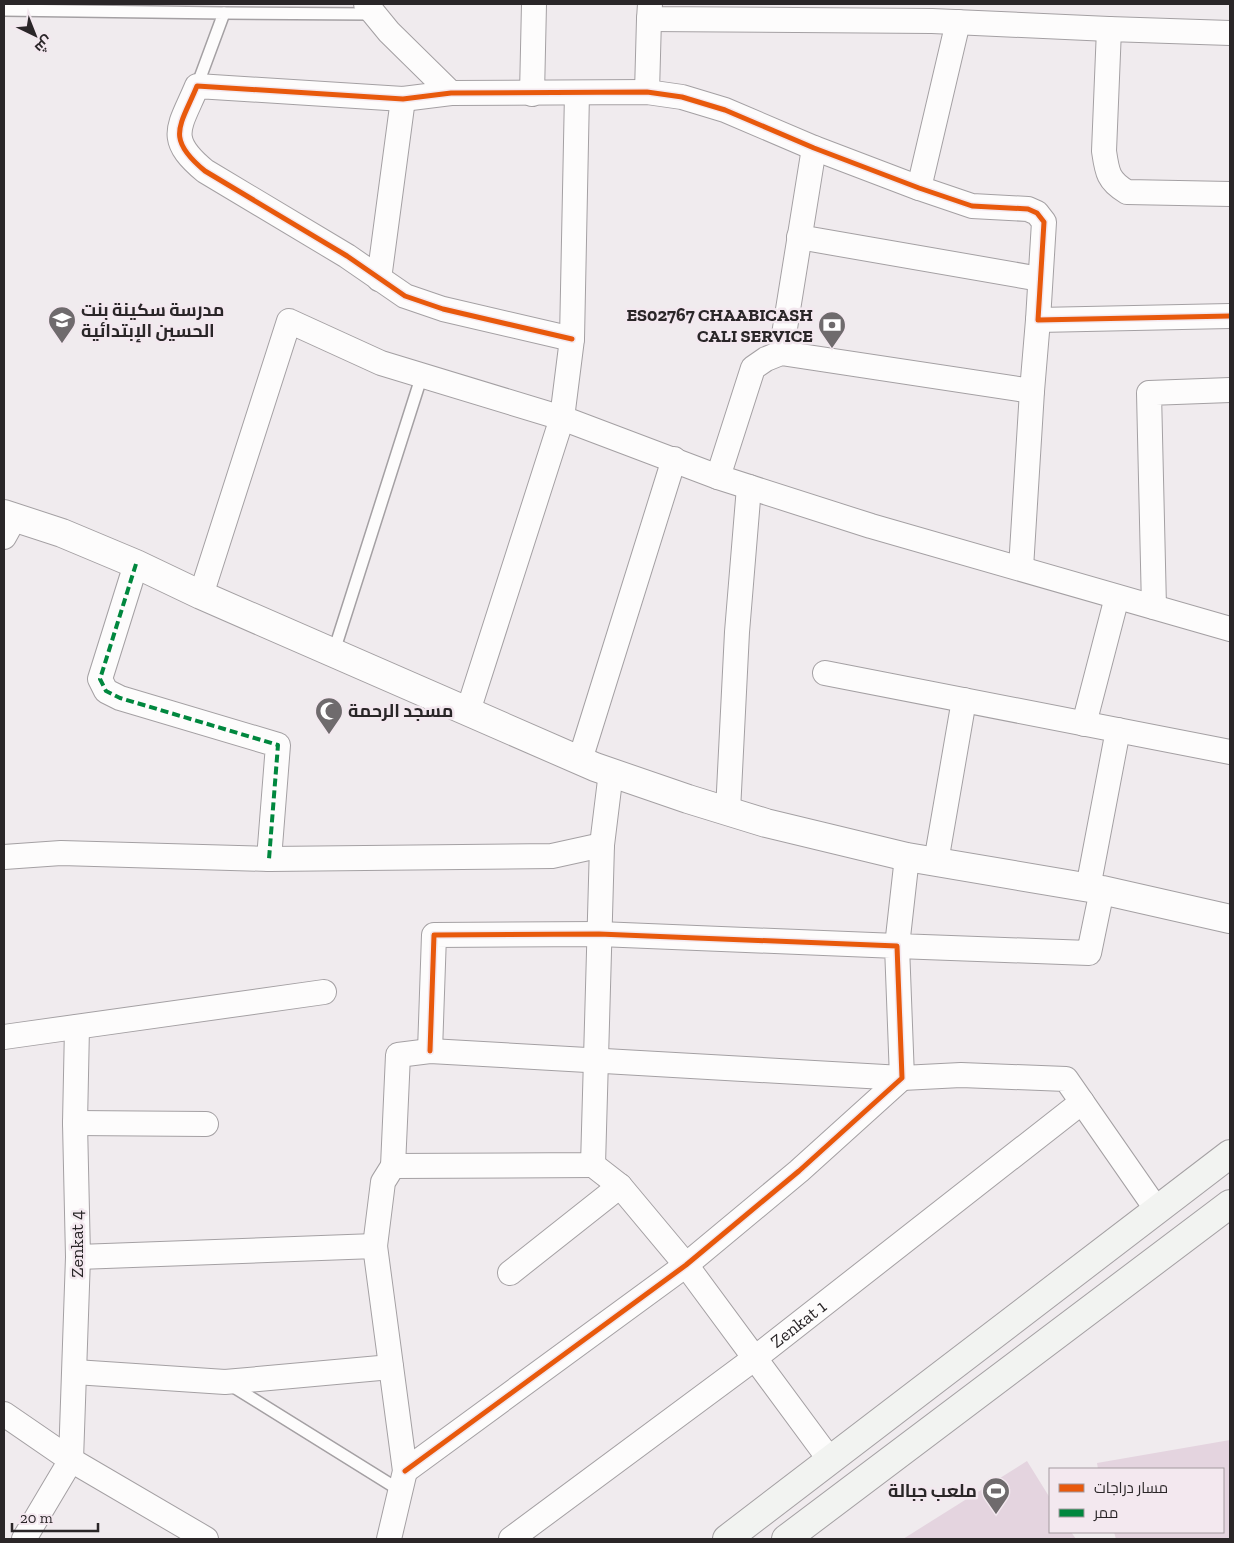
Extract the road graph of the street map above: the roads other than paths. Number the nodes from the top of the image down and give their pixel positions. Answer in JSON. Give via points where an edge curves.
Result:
{"nodes":[{"id":1,"x":534,"y":4,"type":"edge"},
{"id":2,"x":370,"y":9,"type":"edge"},
{"id":3,"x":4,"y":10,"type":"edge"},
{"id":4,"x":649,"y":11,"type":"edge"},
{"id":5,"x":933,"y":12,"type":"edge"},
{"id":6,"x":224,"y":13,"type":"junction"},
{"id":7,"x":958,"y":22,"type":"junction"},
{"id":8,"x":1109,"y":30,"type":"junction"},
{"id":9,"x":1230,"y":33,"type":"edge"},
{"id":10,"x":197,"y":86,"type":"junction"},
{"id":11,"x":647,"y":92,"type":"junction"},
{"id":12,"x":451,"y":93,"type":"junction"},
{"id":13,"x":576,"y":93,"type":"junction"},
{"id":14,"x":532,"y":94,"type":"junction"},
{"id":15,"x":403,"y":99,"type":"junction"},
{"id":16,"x":814,"y":148,"type":"junction"},
{"id":17,"x":919,"y":188,"type":"junction"},
{"id":18,"x":1230,"y":194,"type":"edge"},
{"id":19,"x":799,"y":237,"type":"junction"},
{"id":20,"x":379,"y":279,"type":"junction"},
{"id":21,"x":1040,"y":279,"type":"junction"},
{"id":22,"x":1230,"y":316,"type":"edge"},
{"id":23,"x":1038,"y":320,"type":"junction"},
{"id":24,"x":572,"y":339,"type":"junction"},
{"id":25,"x":781,"y":353,"type":"junction"},
{"id":26,"x":422,"y":376,"type":"junction"},
{"id":27,"x":1230,"y":390,"type":"edge"},
{"id":28,"x":1032,"y":391,"type":"junction"},
{"id":29,"x":562,"y":418,"type":"junction"},
{"id":30,"x":674,"y":459,"type":"junction"},
{"id":31,"x":718,"y":477,"type":"junction"},
{"id":32,"x":749,"y":487,"type":"junction"},
{"id":33,"x":7,"y":523,"type":"edge"},
{"id":34,"x":136,"y":564,"type":"junction"},
{"id":35,"x":1021,"y":568,"type":"junction"},
{"id":36,"x":201,"y":595,"type":"junction"},
{"id":37,"x":1117,"y":597,"type":"junction"},
{"id":38,"x":1154,"y":607,"type":"junction"},
{"id":39,"x":1230,"y":629,"type":"edge"},
{"id":40,"x":334,"y":651,"type":"junction"},
{"id":41,"x":825,"y":673,"type":"dead end"},
{"id":42,"x":964,"y":700,"type":"junction"},
{"id":43,"x":468,"y":711,"type":"junction"},
{"id":44,"x":1084,"y":724,"type":"junction"},
{"id":45,"x":1118,"y":730,"type":"junction"},
{"id":46,"x":1230,"y":752,"type":"edge"},
{"id":47,"x":580,"y":760,"type":"junction"},
{"id":48,"x":611,"y":772,"type":"junction"},
{"id":49,"x":728,"y":812,"type":"junction"},
{"id":50,"x":602,"y":845,"type":"junction"},
{"id":51,"x":4,"y":856,"type":"edge"},
{"id":52,"x":907,"y":857,"type":"junction"},
{"id":53,"x":269,"y":859,"type":"junction"},
{"id":54,"x":936,"y":862,"type":"junction"},
{"id":55,"x":1095,"y":889,"type":"junction"},
{"id":56,"x":1218,"y":916,"type":"edge"},
{"id":57,"x":1230,"y":932,"type":"edge"},
{"id":58,"x":599,"y":934,"type":"junction"},
{"id":59,"x":897,"y":946,"type":"junction"},
{"id":60,"x":324,"y":992,"type":"dead end"},
{"id":61,"x":77,"y":1027,"type":"junction"},
{"id":62,"x":4,"y":1037,"type":"edge"},
{"id":63,"x":430,"y":1051,"type":"junction"},
{"id":64,"x":596,"y":1062,"type":"junction"},
{"id":65,"x":902,"y":1078,"type":"junction"},
{"id":66,"x":1082,"y":1102,"type":"junction"},
{"id":67,"x":76,"y":1123,"type":"junction"},
{"id":68,"x":206,"y":1124,"type":"dead end"},
{"id":69,"x":1230,"y":1154,"type":"edge"},
{"id":70,"x":593,"y":1165,"type":"junction"},
{"id":71,"x":393,"y":1166,"type":"junction"},
{"id":72,"x":620,"y":1186,"type":"junction"},
{"id":73,"x":1230,"y":1204,"type":"edge"},
{"id":74,"x":1157,"y":1210,"type":"junction"},
{"id":75,"x":375,"y":1246,"type":"junction"},
{"id":76,"x":78,"y":1257,"type":"junction"},
{"id":77,"x":686,"y":1265,"type":"junction"},
{"id":78,"x":510,"y":1273,"type":"dead end"},
{"id":79,"x":756,"y":1358,"type":"junction"},
{"id":80,"x":391,"y":1367,"type":"junction"},
{"id":81,"x":75,"y":1372,"type":"junction"},
{"id":82,"x":225,"y":1382,"type":"junction"},
{"id":83,"x":4,"y":1414,"type":"edge"},
{"id":84,"x":71,"y":1460,"type":"junction"},
{"id":85,"x":830,"y":1460,"type":"junction"},
{"id":86,"x":403,"y":1481,"type":"junction"},
{"id":87,"x":24,"y":1539,"type":"edge"},
{"id":88,"x":206,"y":1539,"type":"edge"},
{"id":89,"x":389,"y":1539,"type":"edge"},
{"id":90,"x":510,"y":1539,"type":"edge"},
{"id":91,"x":727,"y":1539,"type":"edge"},
{"id":92,"x":786,"y":1539,"type":"edge"}],
"edges":[{"from":1,"to":14,"type":"street"},
{"from":2,"to":6,"type":"lane"},
{"from":2,"to":12,"type":"street"},
{"from":3,"to":6,"type":"lane"},
{"from":4,"to":5,"type":"street"},
{"from":4,"to":11,"type":"street"},
{"from":5,"to":7,"type":"street"},
{"from":6,"to":10,"type":"lane"},
{"from":7,"to":8,"type":"street"},
{"from":7,"to":17,"type":"street"},
{"from":8,"to":9,"type":"street"},
{"from":8,"to":18,"type":"street","via":[[1104,152],[1107,171],[1114,184],[1127,192]]},
{"from":10,"to":15,"type":"street"},
{"from":10,"to":20,"type":"street","via":[[178,132],[180,146],[193,162]]},
{"from":11,"to":13,"type":"street"},
{"from":11,"to":16,"type":"street","via":[[682,97],[725,110]]},
{"from":12,"to":14,"type":"street"},
{"from":12,"to":15,"type":"street"},
{"from":13,"to":14,"type":"street"},
{"from":13,"to":24,"type":"street"},
{"from":15,"to":20,"type":"street"},
{"from":16,"to":17,"type":"street"},
{"from":16,"to":19,"type":"street"},
{"from":17,"to":21,"type":"street","via":[[972,206],[1028,209],[1037,213],[1044,222]]},
{"from":19,"to":21,"type":"street"},
{"from":19,"to":25,"type":"street"},
{"from":20,"to":24,"type":"street","via":[[405,296],[443,309]]},
{"from":21,"to":23,"type":"street"},
{"from":22,"to":23,"type":"street"},
{"from":23,"to":28,"type":"street"},
{"from":24,"to":29,"type":"street"},
{"from":25,"to":28,"type":"street"},
{"from":25,"to":31,"type":"street","via":[[753,368]]},
{"from":26,"to":29,"type":"street"},
{"from":26,"to":36,"type":"street","via":[[381,363],[289,321]]},
{"from":26,"to":40,"type":"lane"},
{"from":27,"to":38,"type":"street","via":[[1149,393]]},
{"from":28,"to":35,"type":"street"},
{"from":29,"to":30,"type":"street"},
{"from":29,"to":43,"type":"street"},
{"from":30,"to":31,"type":"street"},
{"from":30,"to":47,"type":"street"},
{"from":31,"to":32,"type":"street"},
{"from":32,"to":35,"type":"street","via":[[871,526]]},
{"from":32,"to":49,"type":"street","via":[[737,632]]},
{"from":33,"to":34,"type":"street","via":[[62,533]]},
{"from":34,"to":36,"type":"street"},
{"from":34,"to":53,"type":"street","via":[[100,679],[106,691],[120,698],[278,745]]},
{"from":35,"to":37,"type":"street"},
{"from":36,"to":40,"type":"street"},
{"from":37,"to":38,"type":"street"},
{"from":37,"to":44,"type":"street"},
{"from":38,"to":39,"type":"street"},
{"from":40,"to":43,"type":"street"},
{"from":41,"to":42,"type":"street"},
{"from":42,"to":44,"type":"street"},
{"from":42,"to":54,"type":"street"},
{"from":43,"to":47,"type":"street"},
{"from":44,"to":45,"type":"street"},
{"from":45,"to":46,"type":"street"},
{"from":45,"to":55,"type":"street"},
{"from":47,"to":48,"type":"street"},
{"from":48,"to":49,"type":"street"},
{"from":48,"to":50,"type":"street"},
{"from":49,"to":52,"type":"street"},
{"from":50,"to":53,"type":"street","via":[[552,856]]},
{"from":50,"to":58,"type":"street"},
{"from":51,"to":53,"type":"street","via":[[61,853]]},
{"from":52,"to":54,"type":"street"},
{"from":52,"to":59,"type":"street"},
{"from":54,"to":55,"type":"street"},
{"from":55,"to":56,"type":"street"},
{"from":55,"to":59,"type":"street","via":[[1089,953]]},
{"from":56,"to":57,"type":"street"},
{"from":58,"to":59,"type":"street"},
{"from":58,"to":63,"type":"street","via":[[434,934]]},
{"from":58,"to":64,"type":"street"},
{"from":59,"to":65,"type":"street"},
{"from":60,"to":61,"type":"street"},
{"from":61,"to":62,"type":"street"},
{"from":61,"to":67,"type":"street","name":"Zenkat 4"},
{"from":63,"to":64,"type":"street"},
{"from":63,"to":71,"type":"street","via":[[398,1054]]},
{"from":64,"to":65,"type":"street"},
{"from":64,"to":70,"type":"street"},
{"from":65,"to":66,"type":"street","via":[[960,1075],[1066,1079]]},
{"from":65,"to":77,"type":"street"},
{"from":66,"to":74,"type":"street"},
{"from":66,"to":79,"type":"street","name":"Zenkat 1"},
{"from":67,"to":68,"type":"street"},
{"from":67,"to":76,"type":"street","name":"Zenkat 4"},
{"from":69,"to":74,"type":"main road"},
{"from":70,"to":71,"type":"street"},
{"from":70,"to":72,"type":"street"},
{"from":71,"to":75,"type":"street","via":[[383,1182]]},
{"from":72,"to":77,"type":"street"},
{"from":72,"to":78,"type":"street"},
{"from":73,"to":92,"type":"main road"},
{"from":74,"to":85,"type":"main road"},
{"from":75,"to":76,"type":"street"},
{"from":75,"to":80,"type":"street"},
{"from":76,"to":81,"type":"street","name":"Zenkat 4"},
{"from":77,"to":79,"type":"street"},
{"from":77,"to":86,"type":"street"},
{"from":79,"to":85,"type":"street"},
{"from":79,"to":90,"type":"street","name":"Zenkat 1"},
{"from":80,"to":82,"type":"street"},
{"from":80,"to":86,"type":"street"},
{"from":81,"to":82,"type":"street"},
{"from":81,"to":84,"type":"street","name":"Zenkat 4"},
{"from":82,"to":86,"type":"lane"},
{"from":83,"to":84,"type":"street"},
{"from":84,"to":87,"type":"street"},
{"from":84,"to":88,"type":"street"},
{"from":85,"to":91,"type":"main road"},
{"from":86,"to":89,"type":"street"}]}
